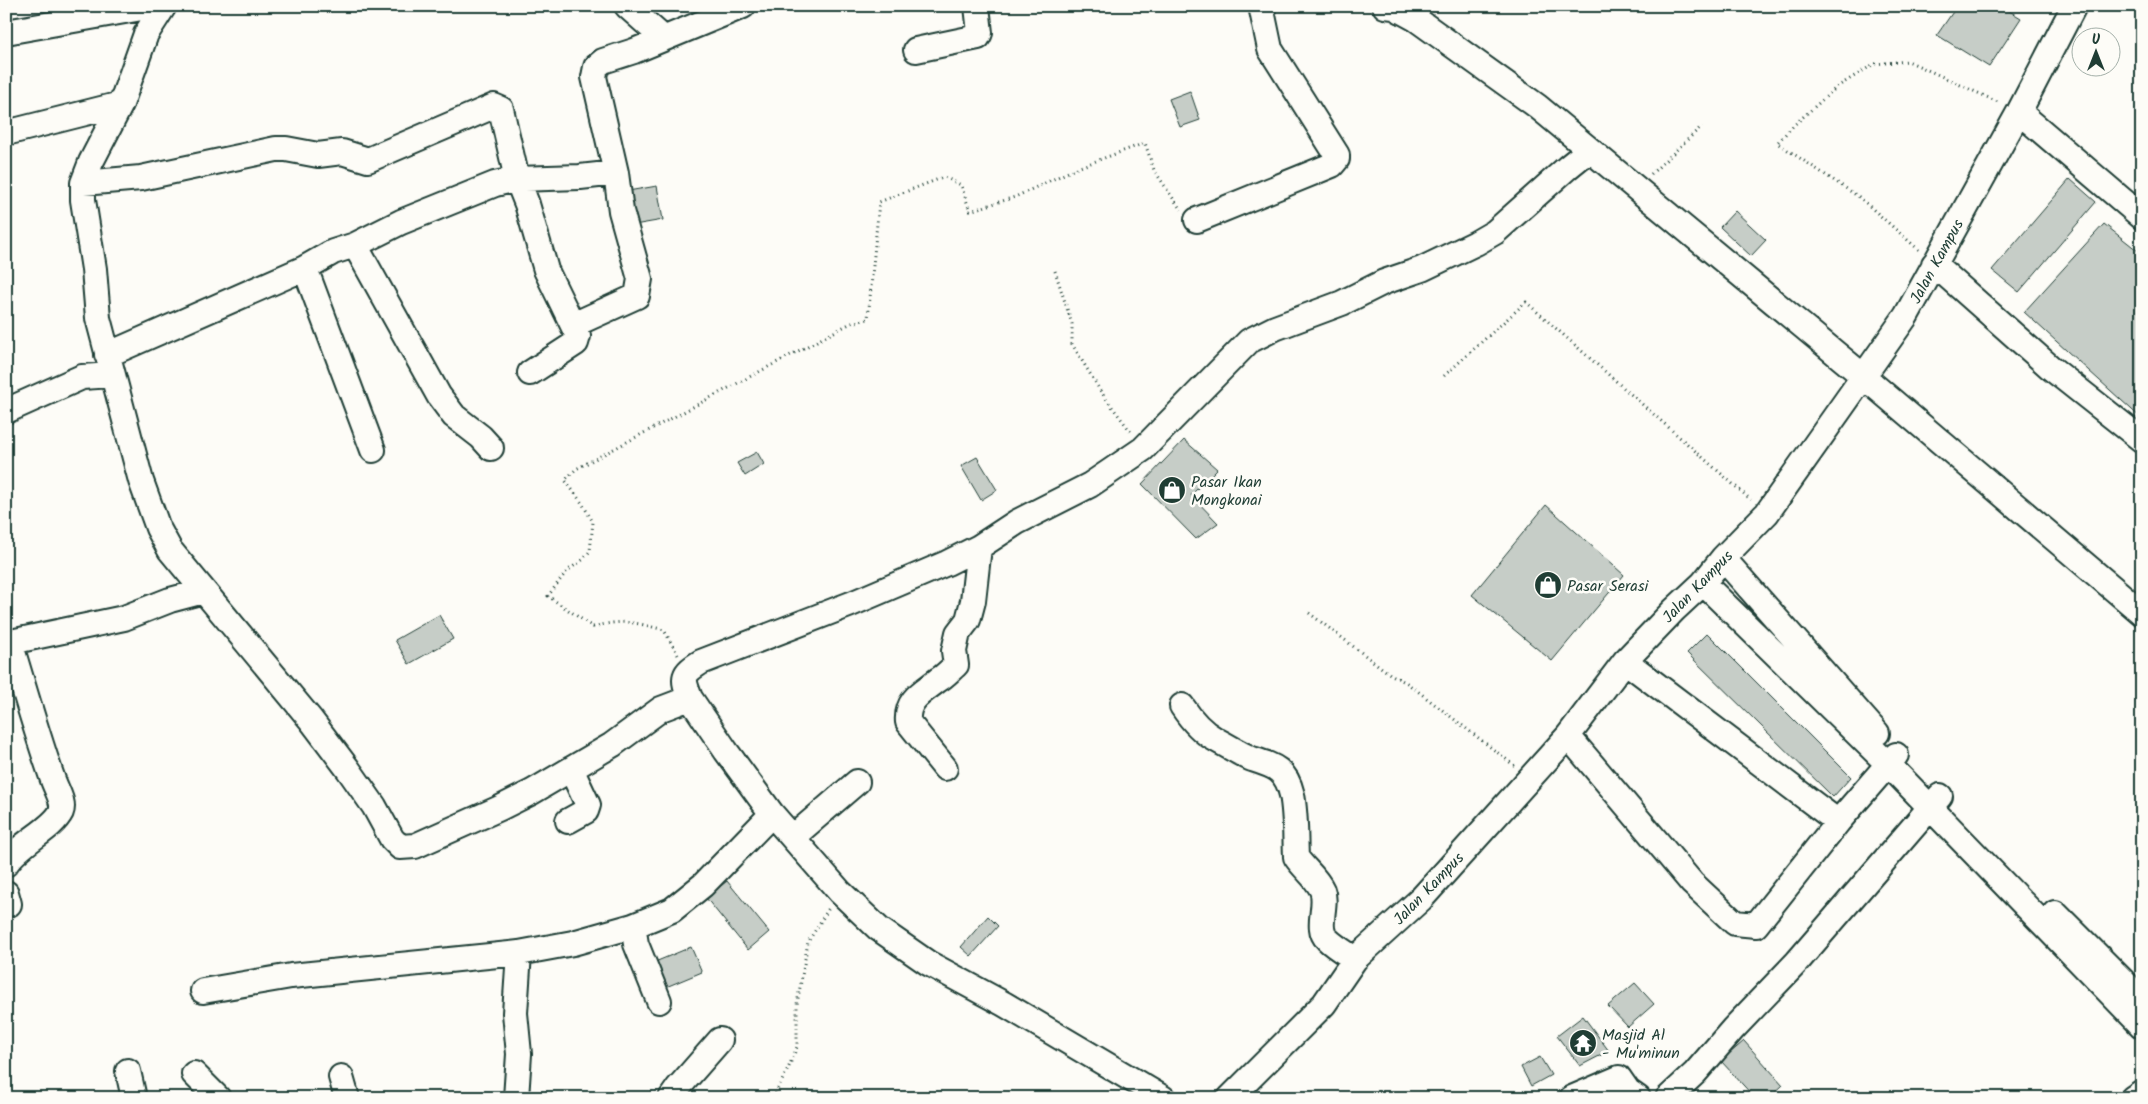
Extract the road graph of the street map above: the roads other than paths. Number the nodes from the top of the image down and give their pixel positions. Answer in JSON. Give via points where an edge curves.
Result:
{"nodes":[{"id":1,"x":153,"y":6,"type":"edge"},
{"id":2,"x":164,"y":6,"type":"edge"},
{"id":3,"x":627,"y":6,"type":"edge"},
{"id":4,"x":743,"y":6,"type":"edge"},
{"id":5,"x":977,"y":6,"type":"edge"},
{"id":6,"x":1261,"y":6,"type":"edge"},
{"id":7,"x":1385,"y":6,"type":"edge"},
{"id":8,"x":2074,"y":6,"type":"edge"},
{"id":9,"x":1418,"y":12,"type":"edge"},
{"id":10,"x":57,"y":15,"type":"edge"},
{"id":11,"x":6,"y":32,"type":"edge"},
{"id":12,"x":663,"y":38,"type":"junction"},
{"id":13,"x":916,"y":50,"type":"dead end"},
{"id":14,"x":121,"y":104,"type":"junction"},
{"id":15,"x":2019,"y":112,"type":"junction"},
{"id":16,"x":6,"y":132,"type":"edge"},
{"id":17,"x":1590,"y":150,"type":"junction"},
{"id":18,"x":616,"y":173,"type":"junction"},
{"id":19,"x":517,"y":179,"type":"junction"},
{"id":20,"x":83,"y":183,"type":"junction"},
{"id":21,"x":2142,"y":217,"type":"edge"},
{"id":22,"x":1197,"y":220,"type":"road end"},
{"id":23,"x":355,"y":245,"type":"junction"},
{"id":24,"x":1934,"y":264,"type":"junction"},
{"id":25,"x":305,"y":268,"type":"junction"},
{"id":26,"x":573,"y":325,"type":"junction"},
{"id":27,"x":110,"y":365,"type":"junction"},
{"id":28,"x":530,"y":373,"type":"dead end"},
{"id":29,"x":1864,"y":376,"type":"junction"},
{"id":30,"x":6,"y":411,"type":"edge"},
{"id":31,"x":2142,"y":440,"type":"edge"},
{"id":32,"x":492,"y":448,"type":"dead end"},
{"id":33,"x":373,"y":450,"type":"dead end"},
{"id":34,"x":979,"y":546,"type":"junction"},
{"id":35,"x":1723,"y":558,"type":"junction"},
{"id":36,"x":1703,"y":583,"type":"junction"},
{"id":37,"x":204,"y":591,"type":"junction"},
{"id":38,"x":2142,"y":613,"type":"edge"},
{"id":39,"x":8,"y":643,"type":"edge"},
{"id":40,"x":1625,"y":661,"type":"junction"},
{"id":41,"x":690,"y":698,"type":"junction"},
{"id":42,"x":1182,"y":706,"type":"dead end"},
{"id":43,"x":1568,"y":736,"type":"junction"},
{"id":44,"x":1893,"y":760,"type":"junction"},
{"id":45,"x":945,"y":768,"type":"dead end"},
{"id":46,"x":571,"y":769,"type":"junction"},
{"id":47,"x":857,"y":782,"type":"dead end"},
{"id":48,"x":1936,"y":802,"type":"junction"},
{"id":49,"x":772,"y":814,"type":"junction"},
{"id":50,"x":568,"y":821,"type":"dead end"},
{"id":51,"x":1838,"y":822,"type":"junction"},
{"id":52,"x":793,"y":837,"type":"junction"},
{"id":53,"x":6,"y":864,"type":"edge"},
{"id":54,"x":633,"y":926,"type":"junction"},
{"id":55,"x":519,"y":952,"type":"junction"},
{"id":56,"x":1356,"y":959,"type":"junction"},
{"id":57,"x":203,"y":991,"type":"dead end"},
{"id":58,"x":2142,"y":1000,"type":"edge"},
{"id":59,"x":659,"y":1001,"type":"dead end"},
{"id":60,"x":2142,"y":1026,"type":"edge"},
{"id":61,"x":720,"y":1040,"type":"dead end"},
{"id":62,"x":128,"y":1071,"type":"dead end"},
{"id":63,"x":194,"y":1074,"type":"dead end"},
{"id":64,"x":2142,"y":1092,"type":"edge"},
{"id":65,"x":134,"y":1098,"type":"edge"},
{"id":66,"x":218,"y":1098,"type":"edge"},
{"id":67,"x":516,"y":1098,"type":"edge"},
{"id":68,"x":671,"y":1098,"type":"edge"},
{"id":69,"x":1163,"y":1098,"type":"edge"},
{"id":70,"x":1230,"y":1098,"type":"edge"},
{"id":71,"x":1572,"y":1098,"type":"edge"},
{"id":72,"x":1638,"y":1098,"type":"edge"},
{"id":73,"x":1668,"y":1098,"type":"edge"},
{"id":74,"x":2133,"y":1098,"type":"edge"}],
"edges":[{"from":1,"to":10,"type":"street"},
{"from":2,"to":14,"type":"street","via":[[146,34]]},
{"from":3,"to":12,"type":"street"},
{"from":4,"to":12,"type":"street"},
{"from":5,"to":13,"type":"street","via":[[978,37]]},
{"from":6,"to":22,"type":"street","via":[[1270,49],[1325,134],[1337,159],[1332,165]]},
{"from":7,"to":9,"type":"street"},
{"from":8,"to":15,"type":"street","name":"Jalan Kampus"},
{"from":9,"to":17,"type":"street","via":[[1464,53]]},
{"from":10,"to":11,"type":"street"},
{"from":12,"to":18,"type":"street","via":[[603,61],[596,67],[594,77]]},
{"from":14,"to":16,"type":"street"},
{"from":14,"to":20,"type":"street"},
{"from":15,"to":21,"type":"street"},
{"from":15,"to":24,"type":"street","name":"Jalan Kampus"},
{"from":17,"to":29,"type":"street"},
{"from":17,"to":34,"type":"street","via":[[1495,232],[1476,243],[1249,341],[1143,449],[1090,485]]},
{"from":18,"to":19,"type":"street"},
{"from":18,"to":26,"type":"street","via":[[621,211],[640,288],[636,296]]},
{"from":19,"to":20,"type":"street","via":[[501,109],[494,106],[368,160],[342,152],[318,155],[276,149],[141,178]]},
{"from":19,"to":23,"type":"street","via":[[477,190]]},
{"from":19,"to":26,"type":"street","via":[[546,270]]},
{"from":20,"to":27,"type":"street","via":[[98,318]]},
{"from":23,"to":25,"type":"street","via":[[333,252]]},
{"from":23,"to":32,"type":"street","via":[[439,396],[454,416]]},
{"from":24,"to":29,"type":"street","name":"Jalan Kampus","via":[[1906,316]]},
{"from":24,"to":31,"type":"street","via":[[2051,368]]},
{"from":25,"to":27,"type":"street"},
{"from":25,"to":33,"type":"street"},
{"from":26,"to":28,"type":"street","via":[[578,336],[576,343]]},
{"from":27,"to":30,"type":"street"},
{"from":27,"to":37,"type":"street","via":[[141,481],[158,528],[170,550]]},
{"from":29,"to":35,"type":"street","name":"Jalan Kampus","via":[[1767,513]]},
{"from":29,"to":38,"type":"street"},
{"from":34,"to":41,"type":"street","via":[[851,604],[701,662],[687,671],[684,681]]},
{"from":34,"to":45,"type":"street","via":[[968,620],[958,633],[954,651],[956,665],[916,695],[907,714],[908,722]]},
{"from":35,"to":36,"type":"street","name":"Jalan Kampus"},
{"from":35,"to":44,"type":"street"},
{"from":36,"to":40,"type":"street","name":"Jalan Kampus"},
{"from":36,"to":44,"type":"street"},
{"from":37,"to":39,"type":"street","via":[[124,618]]},
{"from":37,"to":46,"type":"street","via":[[348,769],[400,847],[415,846],[500,808]]},
{"from":39,"to":53,"type":"street","via":[[62,810],[57,818],[13,853]]},
{"from":40,"to":43,"type":"street","name":"Jalan Kampus"},
{"from":40,"to":51,"type":"street"},
{"from":41,"to":46,"type":"street","via":[[661,709]]},
{"from":41,"to":49,"type":"street"},
{"from":42,"to":56,"type":"street","via":[[1214,739],[1251,759],[1276,767],[1283,776],[1292,794],[1296,857],[1323,893],[1322,927],[1325,938]]},
{"from":43,"to":51,"type":"street","via":[[1692,883],[1734,923],[1756,925]]},
{"from":43,"to":56,"type":"street","name":"Jalan Kampus","via":[[1421,899]]},
{"from":44,"to":48,"type":"street"},
{"from":44,"to":51,"type":"street"},
{"from":46,"to":50,"type":"street","via":[[588,805],[586,811]]},
{"from":47,"to":52,"type":"street"},
{"from":48,"to":58,"type":"street"},
{"from":48,"to":60,"type":"street"},
{"from":48,"to":73,"type":"street","via":[[1797,962]]},
{"from":49,"to":52,"type":"street"},
{"from":49,"to":54,"type":"street","via":[[703,885],[672,910]]},
{"from":52,"to":69,"type":"street","via":[[840,892],[879,929],[928,963]]},
{"from":54,"to":55,"type":"street","via":[[572,943]]},
{"from":54,"to":59,"type":"street","via":[[636,944]]},
{"from":55,"to":57,"type":"street","via":[[318,972]]},
{"from":55,"to":67,"type":"street","via":[[515,1013],[519,1054]]},
{"from":56,"to":70,"type":"street","name":"Jalan Kampus","via":[[1324,1004]]},
{"from":61,"to":68,"type":"street"},
{"from":62,"to":65,"type":"street"},
{"from":63,"to":66,"type":"street"},
{"from":64,"to":74,"type":"street"},
{"from":71,"to":72,"type":"street","via":[[1619,1078]]}]}
